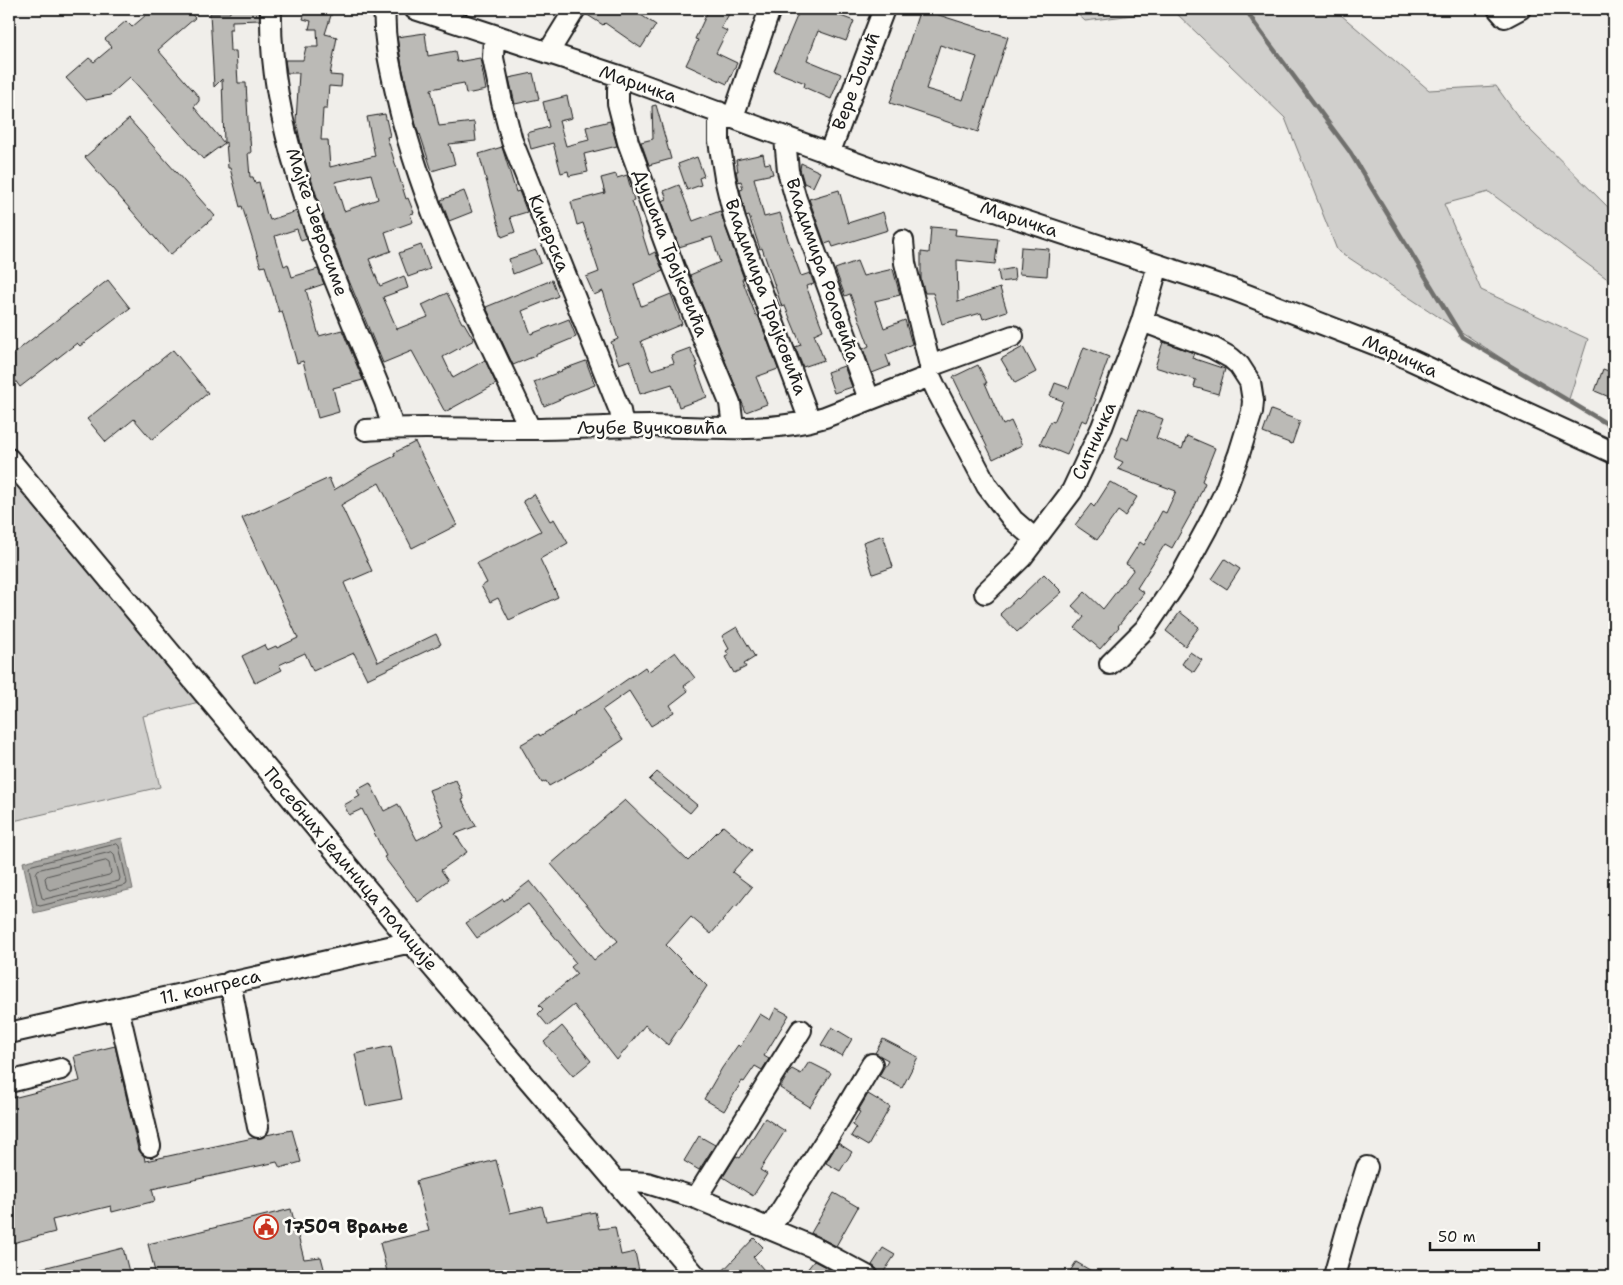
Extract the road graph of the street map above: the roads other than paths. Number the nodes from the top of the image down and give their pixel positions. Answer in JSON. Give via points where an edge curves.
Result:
{"nodes":[{"id":1,"x":271,"y":9,"type":"edge"},
{"id":2,"x":385,"y":9,"type":"edge"},
{"id":3,"x":417,"y":9,"type":"edge"},
{"id":4,"x":575,"y":9,"type":"edge"},
{"id":5,"x":770,"y":9,"type":"edge"},
{"id":6,"x":884,"y":9,"type":"edge"},
{"id":7,"x":494,"y":35,"type":"junction"},
{"id":8,"x":548,"y":53,"type":"junction"},
{"id":9,"x":619,"y":76,"type":"junction"},
{"id":10,"x":726,"y":115,"type":"junction"},
{"id":11,"x":785,"y":138,"type":"junction"},
{"id":12,"x":829,"y":154,"type":"junction"},
{"id":13,"x":903,"y":241,"type":"dead end"},
{"id":14,"x":1158,"y":265,"type":"junction"},
{"id":15,"x":1142,"y":321,"type":"junction"},
{"id":16,"x":1013,"y":336,"type":"dead end"},
{"id":17,"x":930,"y":371,"type":"junction"},
{"id":18,"x":869,"y":399,"type":"junction"},
{"id":19,"x":810,"y":421,"type":"junction"},
{"id":20,"x":623,"y":426,"type":"junction"},
{"id":21,"x":393,"y":428,"type":"junction"},
{"id":22,"x":733,"y":428,"type":"junction"},
{"id":23,"x":530,"y":429,"type":"junction"},
{"id":24,"x":366,"y":430,"type":"dead end"},
{"id":25,"x":1614,"y":453,"type":"edge"},
{"id":26,"x":9,"y":459,"type":"edge"},
{"id":27,"x":1035,"y":539,"type":"junction"},
{"id":28,"x":985,"y":593,"type":"dead end"},
{"id":29,"x":1110,"y":664,"type":"dead end"},
{"id":30,"x":411,"y":942,"type":"junction"},
{"id":31,"x":230,"y":982,"type":"junction"},
{"id":32,"x":118,"y":1008,"type":"junction"},
{"id":33,"x":801,"y":1030,"type":"dead end"},
{"id":34,"x":9,"y":1033,"type":"edge"},
{"id":35,"x":872,"y":1064,"type":"dead end"},
{"id":36,"x":61,"y":1069,"type":"dead end"},
{"id":37,"x":9,"y":1082,"type":"edge"},
{"id":38,"x":258,"y":1127,"type":"dead end"},
{"id":39,"x":150,"y":1146,"type":"dead end"},
{"id":40,"x":1367,"y":1167,"type":"dead end"},
{"id":41,"x":615,"y":1181,"type":"junction"},
{"id":42,"x":696,"y":1198,"type":"junction"},
{"id":43,"x":770,"y":1228,"type":"junction"},
{"id":44,"x":696,"y":1276,"type":"edge"},
{"id":45,"x":867,"y":1276,"type":"edge"},
{"id":46,"x":1334,"y":1276,"type":"edge"}],
"edges":[{"from":1,"to":21,"type":"street","name":"Мајке Јевросиме","via":[[277,89],[294,166]]},
{"from":2,"to":23,"type":"street","via":[[388,55],[410,151],[449,253]]},
{"from":3,"to":7,"type":"street","name":"Маричка"},
{"from":4,"to":8,"type":"street"},
{"from":5,"to":10,"type":"street"},
{"from":6,"to":12,"type":"street","name":"Вере Јоцић"},
{"from":7,"to":8,"type":"street","name":"Маричка"},
{"from":7,"to":20,"type":"street","name":"Кичерска","via":[[493,58],[512,141],[620,411]]},
{"from":8,"to":9,"type":"street","name":"Маричка"},
{"from":9,"to":10,"type":"street","name":"Маричка"},
{"from":9,"to":22,"type":"street","name":"Душана Трајковића","via":[[618,103],[628,142],[675,270],[730,403]]},
{"from":10,"to":11,"type":"street","name":"Маричка"},
{"from":10,"to":19,"type":"street","name":"Владимира Трајковића","via":[[720,150],[735,220]]},
{"from":11,"to":12,"type":"street","name":"Маричка"},
{"from":11,"to":18,"type":"street","name":"Владимира Роловића","via":[[788,171],[796,198]]},
{"from":12,"to":14,"type":"street","name":"Маричка"},
{"from":13,"to":17,"type":"street","via":[[905,263]]},
{"from":14,"to":15,"type":"street","name":"Ситничка"},
{"from":14,"to":25,"type":"street","name":"Маричка","via":[[1234,290],[1387,349]]},
{"from":15,"to":27,"type":"street","name":"Ситничка","via":[[1102,428],[1072,491]]},
{"from":15,"to":29,"type":"street","via":[[1231,358],[1250,382],[1253,400],[1224,494],[1199,544],[1144,630]]},
{"from":16,"to":17,"type":"street","name":"Љубе Вучковића"},
{"from":17,"to":18,"type":"street","name":"Љубе Вучковића"},
{"from":17,"to":27,"type":"street","via":[[936,391],[987,486],[1013,520]]},
{"from":18,"to":19,"type":"street","name":"Љубе Вучковића"},
{"from":19,"to":22,"type":"street","name":"Љубе Вучковића","via":[[783,426]]},
{"from":20,"to":22,"type":"street","name":"Љубе Вучковића"},
{"from":20,"to":23,"type":"street","name":"Љубе Вучковића"},
{"from":21,"to":23,"type":"street","name":"Љубе Вучковића"},
{"from":21,"to":24,"type":"street","name":"Љубе Вучковића"},
{"from":26,"to":30,"type":"street","name":"Посебних јединица полиције"},
{"from":27,"to":28,"type":"street","name":"Ситничка","via":[[1022,557]]},
{"from":30,"to":31,"type":"street","name":"11. конгреса"},
{"from":30,"to":41,"type":"street","name":"Посебних јединица полиције"},
{"from":31,"to":32,"type":"street","name":"11. конгреса"},
{"from":31,"to":38,"type":"street"},
{"from":32,"to":34,"type":"street","name":"11. конгреса"},
{"from":32,"to":39,"type":"street"},
{"from":33,"to":42,"type":"street"},
{"from":35,"to":43,"type":"street"},
{"from":36,"to":37,"type":"street"},
{"from":40,"to":46,"type":"street"},
{"from":41,"to":42,"type":"street","via":[[647,1183]]},
{"from":41,"to":44,"type":"street","name":"Посебних јединица полиције"},
{"from":42,"to":43,"type":"street"},
{"from":43,"to":45,"type":"street","via":[[831,1255]]}]}
